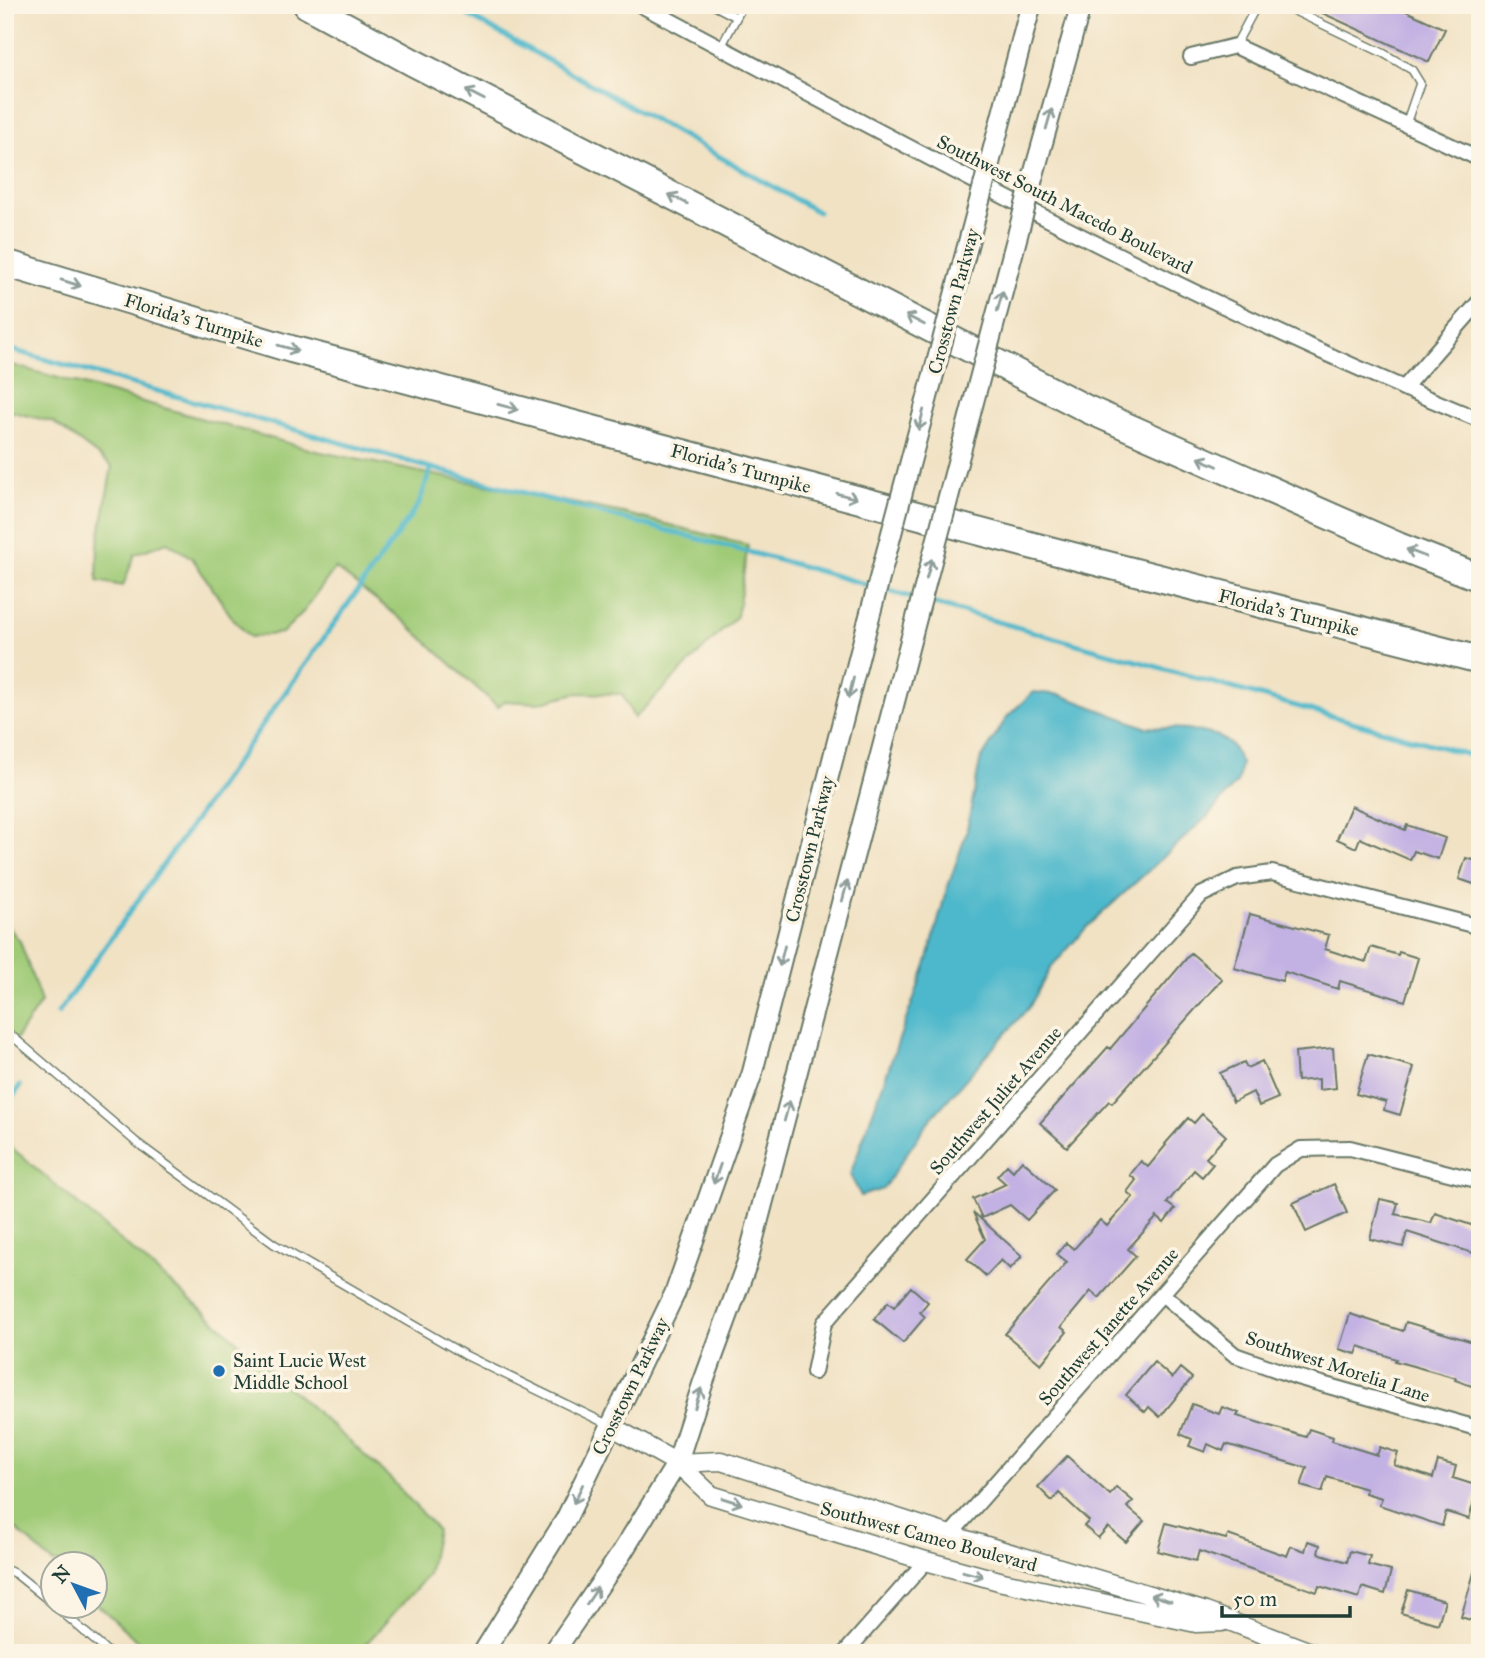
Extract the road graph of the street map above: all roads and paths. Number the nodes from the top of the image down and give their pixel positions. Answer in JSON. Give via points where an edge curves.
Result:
{"nodes":[{"id":1,"x":307,"y":5,"type":"edge"},
{"id":2,"x":641,"y":5,"type":"edge"},
{"id":3,"x":713,"y":5,"type":"edge"},
{"id":4,"x":743,"y":5,"type":"edge"},
{"id":5,"x":1031,"y":5,"type":"edge"},
{"id":6,"x":1081,"y":5,"type":"edge"},
{"id":7,"x":1257,"y":5,"type":"edge"},
{"id":8,"x":1282,"y":5,"type":"edge"},
{"id":9,"x":736,"y":18,"type":"junction"},
{"id":10,"x":1235,"y":46,"type":"junction"},
{"id":11,"x":721,"y":48,"type":"junction"},
{"id":12,"x":1191,"y":57,"type":"dead end"},
{"id":13,"x":1406,"y":125,"type":"junction"},
{"id":14,"x":1480,"y":159,"type":"edge"},
{"id":15,"x":5,"y":263,"type":"edge"},
{"id":16,"x":1480,"y":301,"type":"edge"},
{"id":17,"x":1404,"y":388,"type":"junction"},
{"id":18,"x":1480,"y":420,"type":"edge"},
{"id":19,"x":1480,"y":578,"type":"edge"},
{"id":20,"x":1480,"y":660,"type":"edge"},
{"id":21,"x":1480,"y":927,"type":"edge"},
{"id":22,"x":5,"y":1030,"type":"edge"},
{"id":23,"x":1480,"y":1181,"type":"edge"},
{"id":24,"x":1162,"y":1294,"type":"junction"},
{"id":25,"x":814,"y":1372,"type":"dead end"},
{"id":26,"x":611,"y":1426,"type":"junction"},
{"id":27,"x":1480,"y":1429,"type":"edge"},
{"id":28,"x":677,"y":1463,"type":"junction"},
{"id":29,"x":950,"y":1535,"type":"junction"},
{"id":30,"x":926,"y":1561,"type":"junction"},
{"id":31,"x":5,"y":1569,"type":"edge"},
{"id":32,"x":38,"y":1591,"type":"edge"},
{"id":33,"x":72,"y":1620,"type":"edge"},
{"id":34,"x":1226,"y":1621,"type":"junction"},
{"id":35,"x":109,"y":1653,"type":"edge"},
{"id":36,"x":483,"y":1653,"type":"edge"},
{"id":37,"x":553,"y":1653,"type":"edge"},
{"id":38,"x":845,"y":1653,"type":"edge"},
{"id":39,"x":1313,"y":1653,"type":"edge"}],
"edges":[{"from":19,"to":1,"type":"highway","one_way":true,"via":[[1087,408]]},
{"from":2,"to":11,"type":"street","name":"Southwest South Macedo Boulevard"},
{"from":3,"to":9,"type":"lane"},
{"from":4,"to":9,"type":"lane"},
{"from":5,"to":26,"type":"main road","name":"Crosstown Parkway","one_way":true,"bridge":true,"via":[[752,1074],[675,1293]]},
{"from":28,"to":6,"type":"main road","one_way":true,"bridge":true,"via":[[747,1263]]},
{"from":7,"to":10,"type":"lane"},
{"from":8,"to":13,"type":"lane","via":[[1412,70],[1420,83]]},
{"from":9,"to":11,"type":"lane"},
{"from":10,"to":12,"type":"street"},
{"from":10,"to":13,"type":"street"},
{"from":11,"to":17,"type":"street","name":"Southwest South Macedo Boulevard","via":[[1158,274]]},
{"from":13,"to":14,"type":"street"},
{"from":15,"to":20,"type":"highway","name":"Florida's Turnpike","one_way":true,"via":[[291,349]]},
{"from":16,"to":17,"type":"street"},
{"from":17,"to":18,"type":"street","name":"Southwest South Macedo Boulevard"},
{"from":21,"to":25,"type":"street","name":"Southwest Juliet Avenue","via":[[1272,873],[1237,878],[1201,895],[824,1323]]},
{"from":22,"to":26,"type":"lane","via":[[136,1142],[274,1244],[465,1355]]},
{"from":23,"to":24,"type":"street","name":"Southwest Janette Avenue","via":[[1350,1148],[1301,1149],[1275,1165]]},
{"from":24,"to":27,"type":"street","name":"Southwest Morelia Lane","via":[[1235,1356]]},
{"from":24,"to":29,"type":"street","name":"Southwest Janette Avenue"},
{"from":26,"to":28,"type":"street","name":"Southwest Cameo Boulevard"},
{"from":26,"to":36,"type":"main road","name":"Crosstown Parkway","one_way":true,"via":[[566,1519]]},
{"from":28,"to":29,"type":"street","name":"Southwest Cameo Boulevard","via":[[721,1461]]},
{"from":28,"to":30,"type":"street","name":"Southwest Cameo Boulevard","one_way":true,"via":[[711,1495]]},
{"from":37,"to":28,"type":"main road","one_way":true},
{"from":34,"to":29,"type":"street","name":"Southwest Cameo Boulevard","one_way":true},
{"from":30,"to":34,"type":"street","name":"Southwest Cameo Boulevard","one_way":true,"via":[[1196,1623]]},
{"from":30,"to":38,"type":"street"},
{"from":31,"to":32,"type":"lane"},
{"from":33,"to":35,"type":"lane"},
{"from":34,"to":39,"type":"street","name":"Southwest Cameo Boulevard"}]}
